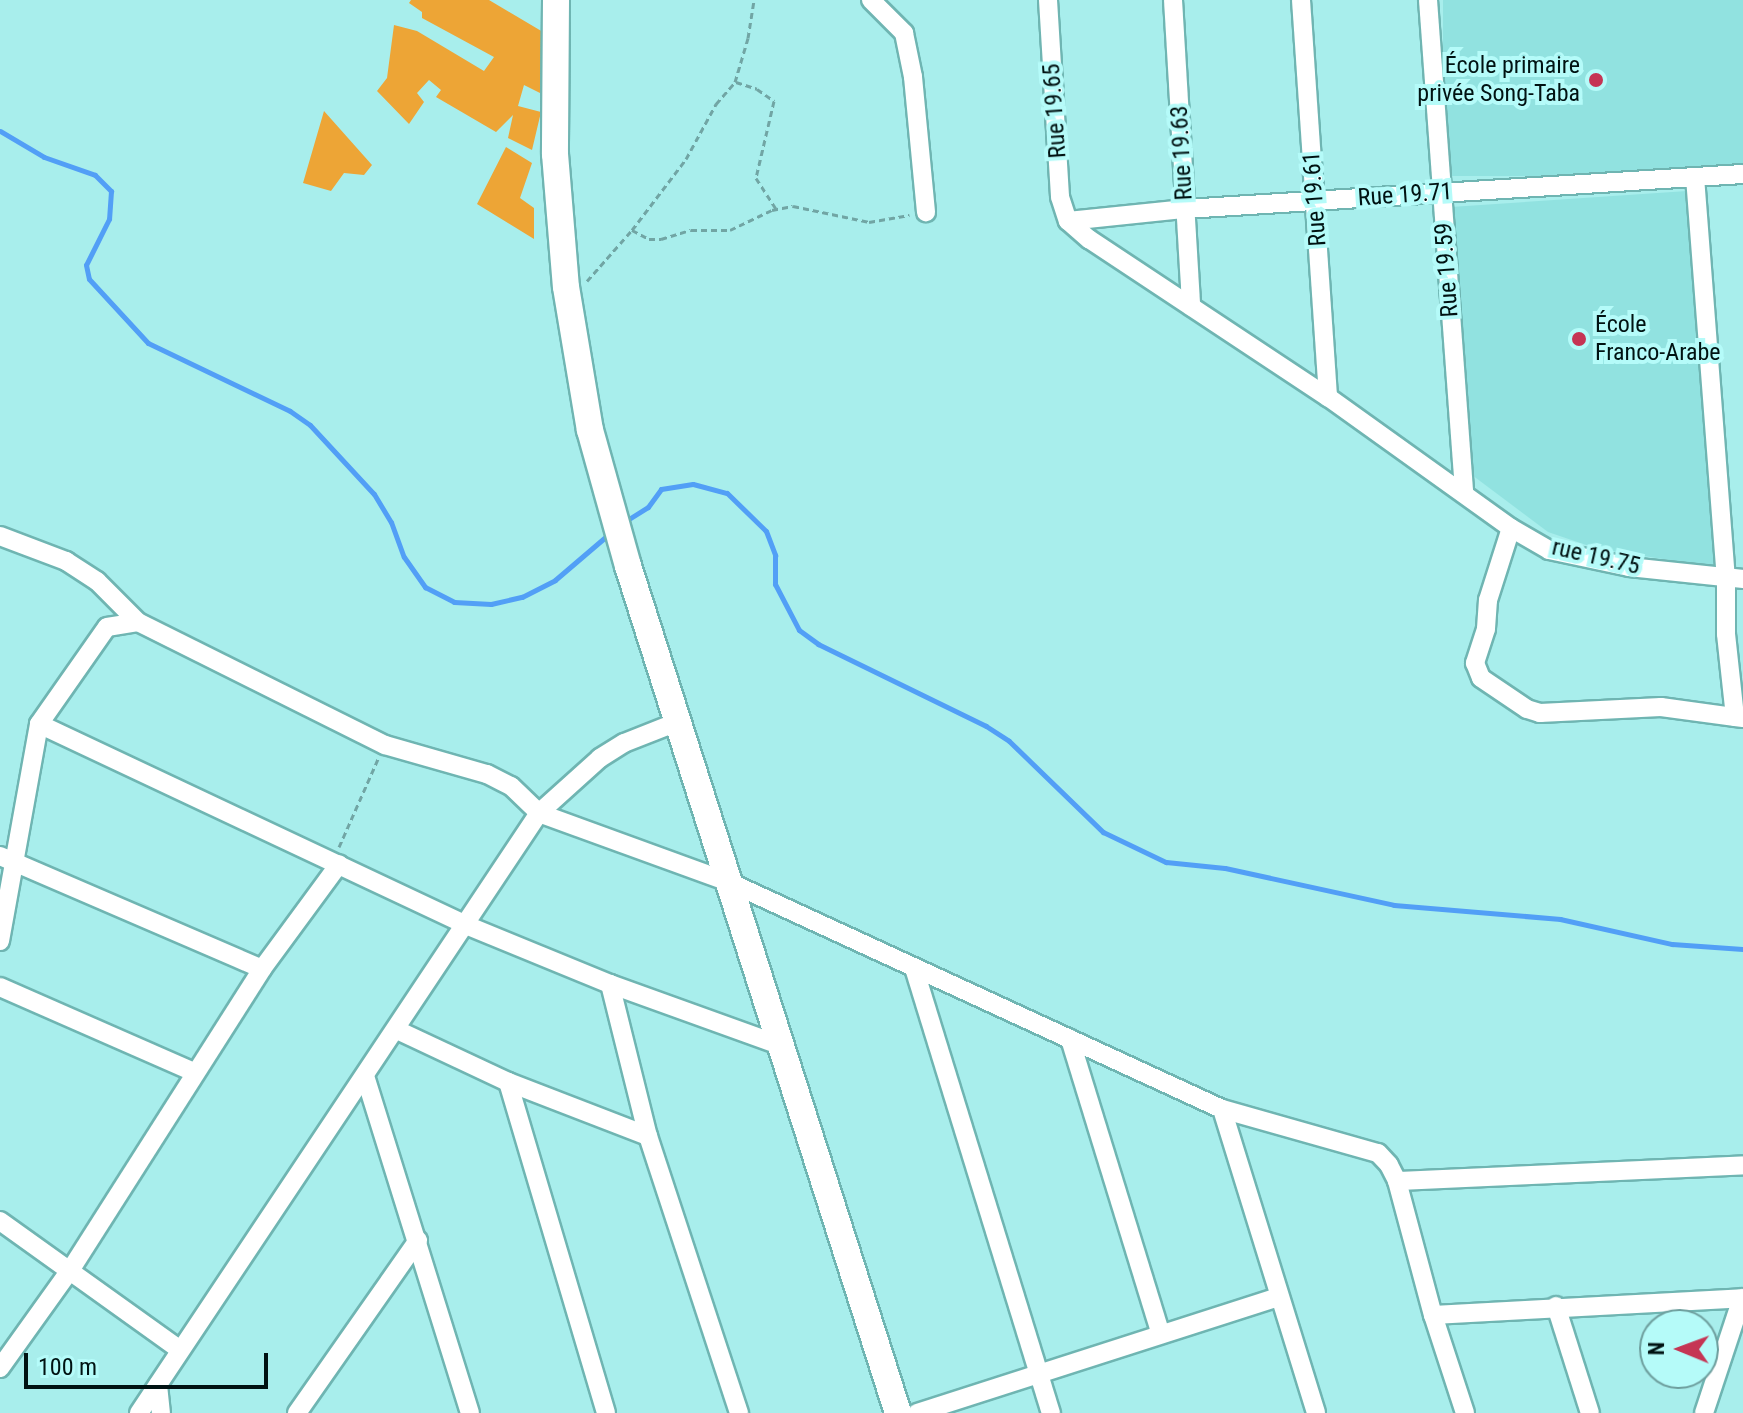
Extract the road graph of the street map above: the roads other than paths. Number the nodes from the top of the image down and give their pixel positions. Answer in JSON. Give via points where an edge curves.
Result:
{"nodes":[{"id":1,"x":556,"y":0,"type":"edge"},
{"id":2,"x":871,"y":0,"type":"edge"},
{"id":3,"x":1048,"y":0,"type":"edge"},
{"id":4,"x":1173,"y":0,"type":"edge"},
{"id":5,"x":1301,"y":0,"type":"edge"},
{"id":6,"x":1428,"y":0,"type":"edge"},
{"id":7,"x":1743,"y":174,"type":"edge"},
{"id":8,"x":1695,"y":177,"type":"junction"},
{"id":9,"x":1441,"y":193,"type":"junction"},
{"id":10,"x":1315,"y":201,"type":"junction"},
{"id":11,"x":1185,"y":209,"type":"junction"},
{"id":12,"x":926,"y":212,"type":"dead end"},
{"id":13,"x":1068,"y":221,"type":"junction"},
{"id":14,"x":1191,"y":306,"type":"junction"},
{"id":15,"x":1328,"y":397,"type":"junction"},
{"id":16,"x":1464,"y":493,"type":"junction"},
{"id":17,"x":1511,"y":528,"type":"junction"},
{"id":18,"x":0,"y":536,"type":"edge"},
{"id":19,"x":1734,"y":579,"type":"edge"},
{"id":20,"x":138,"y":622,"type":"junction"},
{"id":21,"x":1739,"y":717,"type":"edge"},
{"id":22,"x":677,"y":722,"type":"junction"},
{"id":23,"x":39,"y":724,"type":"junction"},
{"id":24,"x":539,"y":813,"type":"junction"},
{"id":25,"x":7,"y":859,"type":"edge"},
{"id":26,"x":336,"y":862,"type":"junction"},
{"id":27,"x":731,"y":883,"type":"junction"},
{"id":28,"x":466,"y":925,"type":"junction"},
{"id":29,"x":0,"y":941,"type":"edge"},
{"id":30,"x":914,"y":968,"type":"junction"},
{"id":31,"x":262,"y":969,"type":"junction"},
{"id":32,"x":610,"y":984,"type":"junction"},
{"id":33,"x":0,"y":987,"type":"edge"},
{"id":34,"x":397,"y":1030,"type":"junction"},
{"id":35,"x":1070,"y":1039,"type":"junction"},
{"id":36,"x":779,"y":1045,"type":"junction"},
{"id":37,"x":194,"y":1072,"type":"junction"},
{"id":38,"x":365,"y":1076,"type":"junction"},
{"id":39,"x":508,"y":1082,"type":"junction"},
{"id":40,"x":1222,"y":1109,"type":"junction"},
{"id":41,"x":648,"y":1136,"type":"junction"},
{"id":42,"x":1743,"y":1165,"type":"edge"},
{"id":43,"x":1397,"y":1181,"type":"junction"},
{"id":44,"x":0,"y":1221,"type":"edge"},
{"id":45,"x":418,"y":1240,"type":"junction"},
{"id":46,"x":71,"y":1269,"type":"junction"},
{"id":47,"x":1279,"y":1297,"type":"junction"},
{"id":48,"x":1742,"y":1298,"type":"edge"},
{"id":49,"x":1556,"y":1306,"type":"junction"},
{"id":50,"x":1433,"y":1315,"type":"junction"},
{"id":51,"x":1160,"y":1332,"type":"junction"},
{"id":52,"x":180,"y":1350,"type":"junction"},
{"id":53,"x":0,"y":1368,"type":"edge"},
{"id":54,"x":1038,"y":1372,"type":"junction"},
{"id":55,"x":158,"y":1385,"type":"junction"},
{"id":56,"x":139,"y":1413,"type":"edge"},
{"id":57,"x":161,"y":1413,"type":"edge"},
{"id":58,"x":297,"y":1413,"type":"edge"},
{"id":59,"x":470,"y":1413,"type":"edge"},
{"id":60,"x":606,"y":1413,"type":"edge"},
{"id":61,"x":739,"y":1413,"type":"edge"},
{"id":62,"x":898,"y":1413,"type":"edge"},
{"id":63,"x":917,"y":1413,"type":"edge"},
{"id":64,"x":1051,"y":1413,"type":"edge"},
{"id":65,"x":1316,"y":1413,"type":"edge"},
{"id":66,"x":1465,"y":1413,"type":"edge"},
{"id":67,"x":1590,"y":1413,"type":"edge"},
{"id":68,"x":1704,"y":1413,"type":"edge"}],
"edges":[{"from":1,"to":22,"type":"street","via":[[555,154],[566,287],[583,394],[612,511]]},
{"from":2,"to":12,"type":"street","via":[[904,33]]},
{"from":3,"to":13,"type":"street","name":"Rue 19.65","via":[[1060,197]]},
{"from":4,"to":11,"type":"street","name":"Rue 19.63"},
{"from":5,"to":10,"type":"street","name":"Rue 19.61"},
{"from":6,"to":9,"type":"street","name":"Rue 19.59"},
{"from":7,"to":8,"type":"street","name":"Rue 19.71"},
{"from":8,"to":9,"type":"street","name":"Rue 19.71"},
{"from":8,"to":19,"type":"street"},
{"from":9,"to":10,"type":"street","name":"Rue 19.71"},
{"from":9,"to":16,"type":"street","name":"Rue 19.59"},
{"from":10,"to":11,"type":"street","name":"Rue 19.71"},
{"from":10,"to":15,"type":"street","name":"Rue 19.61"},
{"from":11,"to":13,"type":"street","name":"Rue 19.71"},
{"from":11,"to":14,"type":"street","name":"Rue 19.63"},
{"from":13,"to":14,"type":"street","name":"rue 19.75"},
{"from":14,"to":15,"type":"street","name":"rue 19.75"},
{"from":15,"to":16,"type":"street","name":"rue 19.75"},
{"from":16,"to":17,"type":"street","name":"rue 19.75"},
{"from":17,"to":19,"type":"street","name":"rue 19.75","via":[[1549,550],[1591,561]]},
{"from":17,"to":21,"type":"street","via":[[1475,663],[1481,678],[1540,713],[1661,707]]},
{"from":18,"to":20,"type":"street","via":[[76,567]]},
{"from":19,"to":21,"type":"street","via":[[1726,634]]},
{"from":20,"to":23,"type":"street","via":[[107,627]]},
{"from":20,"to":24,"type":"street","via":[[385,745],[487,774],[511,786]]},
{"from":22,"to":24,"type":"street","via":[[600,758]]},
{"from":22,"to":27,"type":"street"},
{"from":23,"to":25,"type":"street"},
{"from":23,"to":26,"type":"street"},
{"from":24,"to":27,"type":"street"},
{"from":24,"to":28,"type":"street"},
{"from":25,"to":29,"type":"street"},
{"from":25,"to":31,"type":"street"},
{"from":26,"to":28,"type":"street"},
{"from":26,"to":31,"type":"street"},
{"from":27,"to":30,"type":"street"},
{"from":27,"to":36,"type":"street"},
{"from":28,"to":32,"type":"street"},
{"from":28,"to":34,"type":"street"},
{"from":30,"to":35,"type":"street"},
{"from":30,"to":54,"type":"street"},
{"from":31,"to":37,"type":"street"},
{"from":32,"to":36,"type":"street"},
{"from":32,"to":41,"type":"street"},
{"from":33,"to":37,"type":"street"},
{"from":34,"to":38,"type":"street"},
{"from":34,"to":39,"type":"street"},
{"from":35,"to":40,"type":"street"},
{"from":35,"to":51,"type":"street"},
{"from":36,"to":62,"type":"street"},
{"from":37,"to":46,"type":"street"},
{"from":38,"to":45,"type":"street"},
{"from":38,"to":52,"type":"street"},
{"from":39,"to":41,"type":"street"},
{"from":39,"to":60,"type":"street"},
{"from":40,"to":43,"type":"street","via":[[1378,1153]]},
{"from":40,"to":47,"type":"street"},
{"from":41,"to":61,"type":"street"},
{"from":42,"to":43,"type":"street"},
{"from":43,"to":50,"type":"street"},
{"from":44,"to":46,"type":"street"},
{"from":45,"to":58,"type":"street"},
{"from":45,"to":59,"type":"street"},
{"from":46,"to":52,"type":"street"},
{"from":46,"to":53,"type":"street"},
{"from":47,"to":51,"type":"street"},
{"from":47,"to":65,"type":"street"},
{"from":48,"to":49,"type":"street"},
{"from":48,"to":68,"type":"street"},
{"from":49,"to":50,"type":"street"},
{"from":49,"to":67,"type":"street"},
{"from":50,"to":66,"type":"street"},
{"from":51,"to":54,"type":"street"},
{"from":52,"to":55,"type":"street"},
{"from":54,"to":63,"type":"street"},
{"from":54,"to":64,"type":"street"},
{"from":55,"to":56,"type":"street"},
{"from":55,"to":57,"type":"street"}]}
